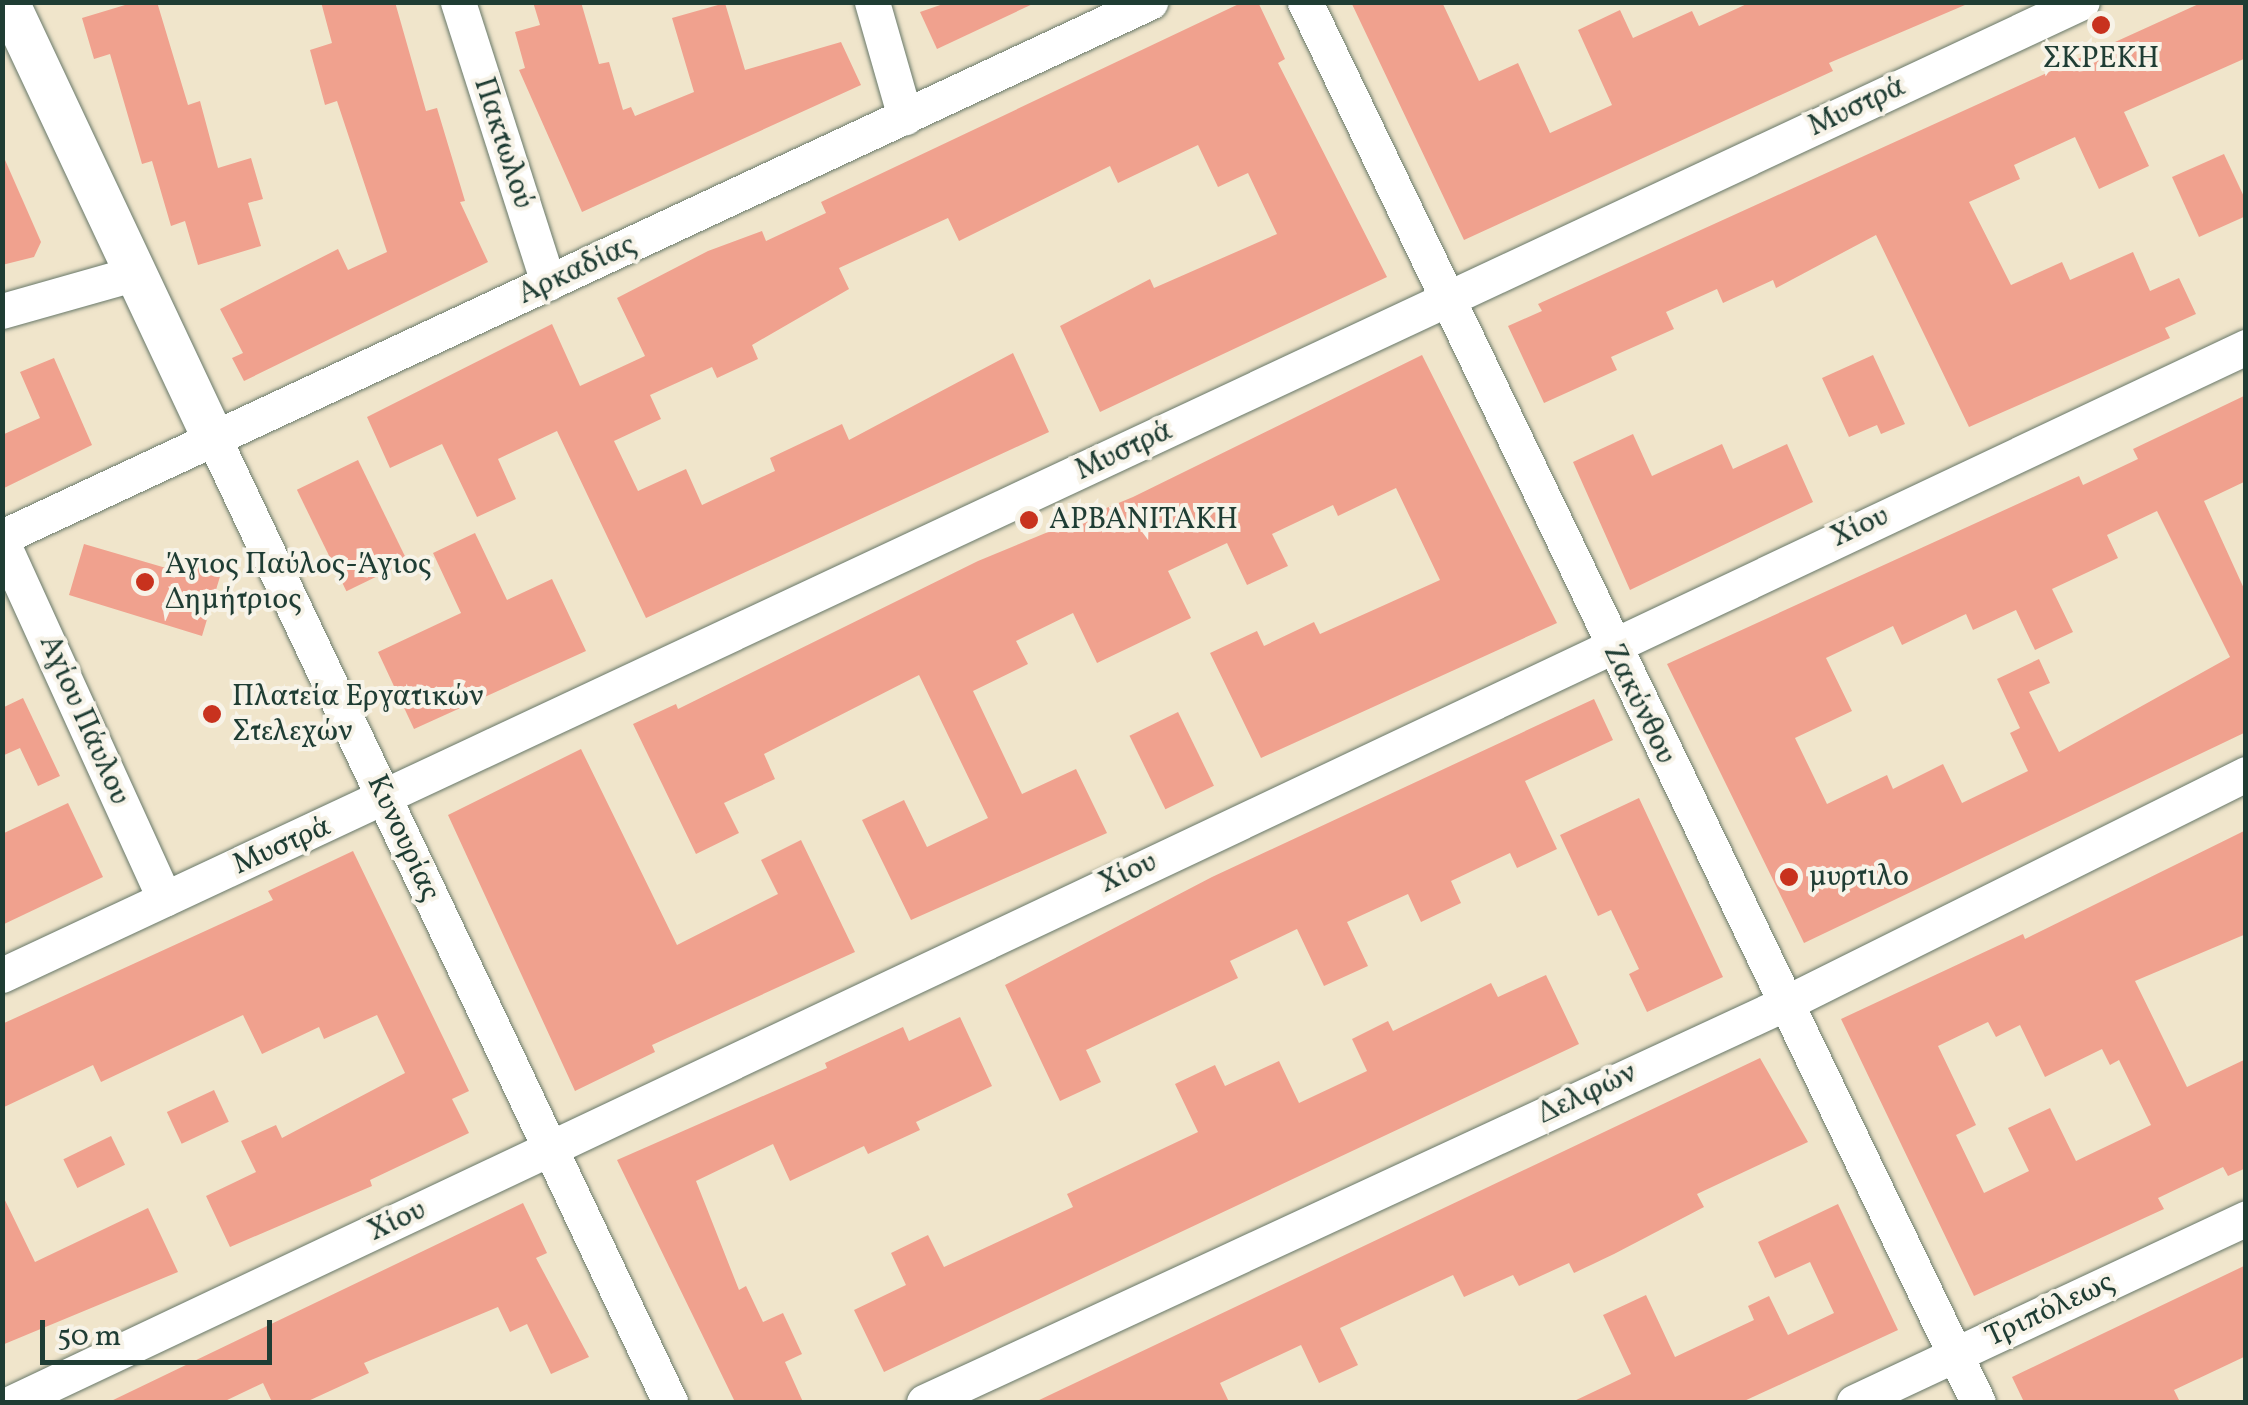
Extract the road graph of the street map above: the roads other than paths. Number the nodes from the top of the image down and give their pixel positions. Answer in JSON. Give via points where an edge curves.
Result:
{"nodes":[{"id":1,"x":8,"y":2,"type":"edge"},
{"id":2,"x":458,"y":2,"type":"edge"},
{"id":3,"x":872,"y":2,"type":"edge"},
{"id":4,"x":1150,"y":2,"type":"edge"},
{"id":5,"x":1305,"y":2,"type":"edge"},
{"id":6,"x":2082,"y":2,"type":"edge"},
{"id":7,"x":906,"y":117,"type":"junction"},
{"id":8,"x":136,"y":273,"type":"junction"},
{"id":9,"x":548,"y":283,"type":"junction"},
{"id":10,"x":1447,"y":298,"type":"junction"},
{"id":11,"x":2,"y":311,"type":"edge"},
{"id":12,"x":2246,"y":347,"type":"edge"},
{"id":13,"x":214,"y":439,"type":"junction"},
{"id":14,"x":2,"y":539,"type":"edge"},
{"id":15,"x":1609,"y":644,"type":"junction"},
{"id":16,"x":2246,"y":774,"type":"edge"},
{"id":17,"x":384,"y":799,"type":"junction"},
{"id":18,"x":165,"y":899,"type":"junction"},
{"id":19,"x":2,"y":974,"type":"edge"},
{"id":20,"x":1786,"y":1003,"type":"junction"},
{"id":21,"x":550,"y":1148,"type":"junction"},
{"id":22,"x":2246,"y":1218,"type":"edge"},
{"id":23,"x":1955,"y":1355,"type":"junction"},
{"id":24,"x":12,"y":1402,"type":"edge"},
{"id":25,"x":670,"y":1402,"type":"edge"},
{"id":26,"x":924,"y":1402,"type":"edge"},
{"id":27,"x":1854,"y":1402,"type":"edge"},
{"id":28,"x":1978,"y":1402,"type":"edge"}],
"edges":[{"from":1,"to":8,"type":"street","name":"Κυνουρίας"},
{"from":2,"to":9,"type":"street","name":"Πακτωλού"},
{"from":3,"to":7,"type":"street"},
{"from":4,"to":7,"type":"street","name":"Αρκαδίας"},
{"from":5,"to":10,"type":"street","name":"Ζακύνθου"},
{"from":6,"to":10,"type":"street","name":"Μυστρά"},
{"from":7,"to":9,"type":"street","name":"Αρκαδίας"},
{"from":8,"to":11,"type":"street"},
{"from":8,"to":13,"type":"street","name":"Κυνουρίας"},
{"from":9,"to":13,"type":"street","name":"Αρκαδίας"},
{"from":10,"to":15,"type":"street","name":"Ζακύνθου"},
{"from":10,"to":17,"type":"street","name":"Μυστρά"},
{"from":12,"to":15,"type":"street","name":"Χίου"},
{"from":13,"to":14,"type":"street","name":"Αρκαδίας"},
{"from":13,"to":17,"type":"street","name":"Κυνουρίας"},
{"from":14,"to":18,"type":"street","name":"Αγίου Πάυλου"},
{"from":15,"to":20,"type":"street","name":"Ζακύνθου"},
{"from":15,"to":21,"type":"street","name":"Χίου"},
{"from":16,"to":20,"type":"street","name":"Δελφών"},
{"from":17,"to":18,"type":"street","name":"Μυστρά"},
{"from":17,"to":21,"type":"street","name":"Κυνουρίας"},
{"from":18,"to":19,"type":"street","name":"Μυστρά"},
{"from":20,"to":23,"type":"street","name":"Ζακύνθου"},
{"from":20,"to":26,"type":"street","name":"Δελφών"},
{"from":21,"to":24,"type":"street","name":"Χίου"},
{"from":21,"to":25,"type":"street","name":"Κυνουρίας"},
{"from":22,"to":23,"type":"street","name":"Τριπόλεως"},
{"from":23,"to":27,"type":"street","name":"Τριπόλεως"},
{"from":23,"to":28,"type":"street","name":"Ζακύνθου"}]}
